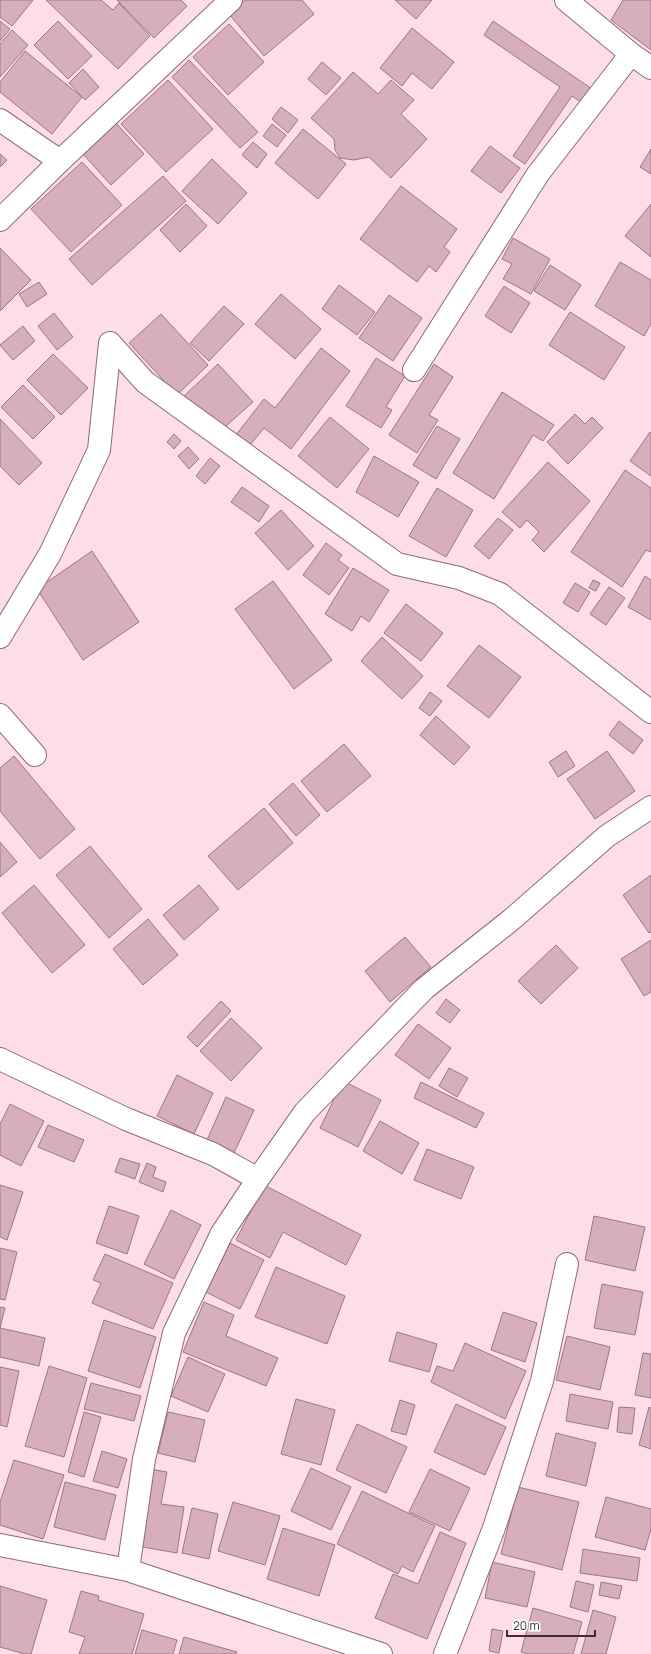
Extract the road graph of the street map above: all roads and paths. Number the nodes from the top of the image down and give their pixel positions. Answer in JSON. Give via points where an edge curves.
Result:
{"nodes":[{"id":1,"x":231,"y":0,"type":"edge"},
{"id":2,"x":566,"y":0,"type":"edge"},
{"id":3,"x":632,"y":54,"type":"junction"},
{"id":4,"x":651,"y":68,"type":"edge"},
{"id":5,"x":0,"y":120,"type":"edge"},
{"id":6,"x":60,"y":161,"type":"junction"},
{"id":7,"x":0,"y":220,"type":"edge"},
{"id":8,"x":414,"y":370,"type":"dead end"},
{"id":9,"x":0,"y":638,"type":"edge"},
{"id":10,"x":651,"y":712,"type":"edge"},
{"id":11,"x":0,"y":715,"type":"edge"},
{"id":12,"x":35,"y":755,"type":"dead end"},
{"id":13,"x":651,"y":807,"type":"edge"},
{"id":14,"x":1,"y":1064,"type":"edge"},
{"id":15,"x":258,"y":1178,"type":"junction"},
{"id":16,"x":567,"y":1264,"type":"dead end"},
{"id":17,"x":0,"y":1545,"type":"edge"},
{"id":18,"x":128,"y":1570,"type":"junction"},
{"id":19,"x":345,"y":1648,"type":"edge"},
{"id":20,"x":381,"y":1654,"type":"edge"},
{"id":21,"x":445,"y":1654,"type":"edge"}],
"edges":[{"from":1,"to":6,"type":"street"},
{"from":2,"to":3,"type":"street"},
{"from":3,"to":4,"type":"street"},
{"from":3,"to":8,"type":"street","via":[[538,174]]},
{"from":5,"to":6,"type":"street"},
{"from":6,"to":7,"type":"street"},
{"from":9,"to":10,"type":"street","via":[[50,554],[99,450],[110,343],[145,382],[397,564],[459,578],[500,594]]},
{"from":11,"to":12,"type":"street"},
{"from":13,"to":15,"type":"street","via":[[607,836],[510,920],[424,989],[304,1112]]},
{"from":14,"to":15,"type":"street","via":[[213,1154]]},
{"from":15,"to":18,"type":"street","via":[[222,1233],[174,1333],[144,1459]]},
{"from":16,"to":21,"type":"street","via":[[539,1388],[494,1528]]},
{"from":17,"to":18,"type":"street"},
{"from":18,"to":19,"type":"street"},
{"from":19,"to":20,"type":"street"}]}
